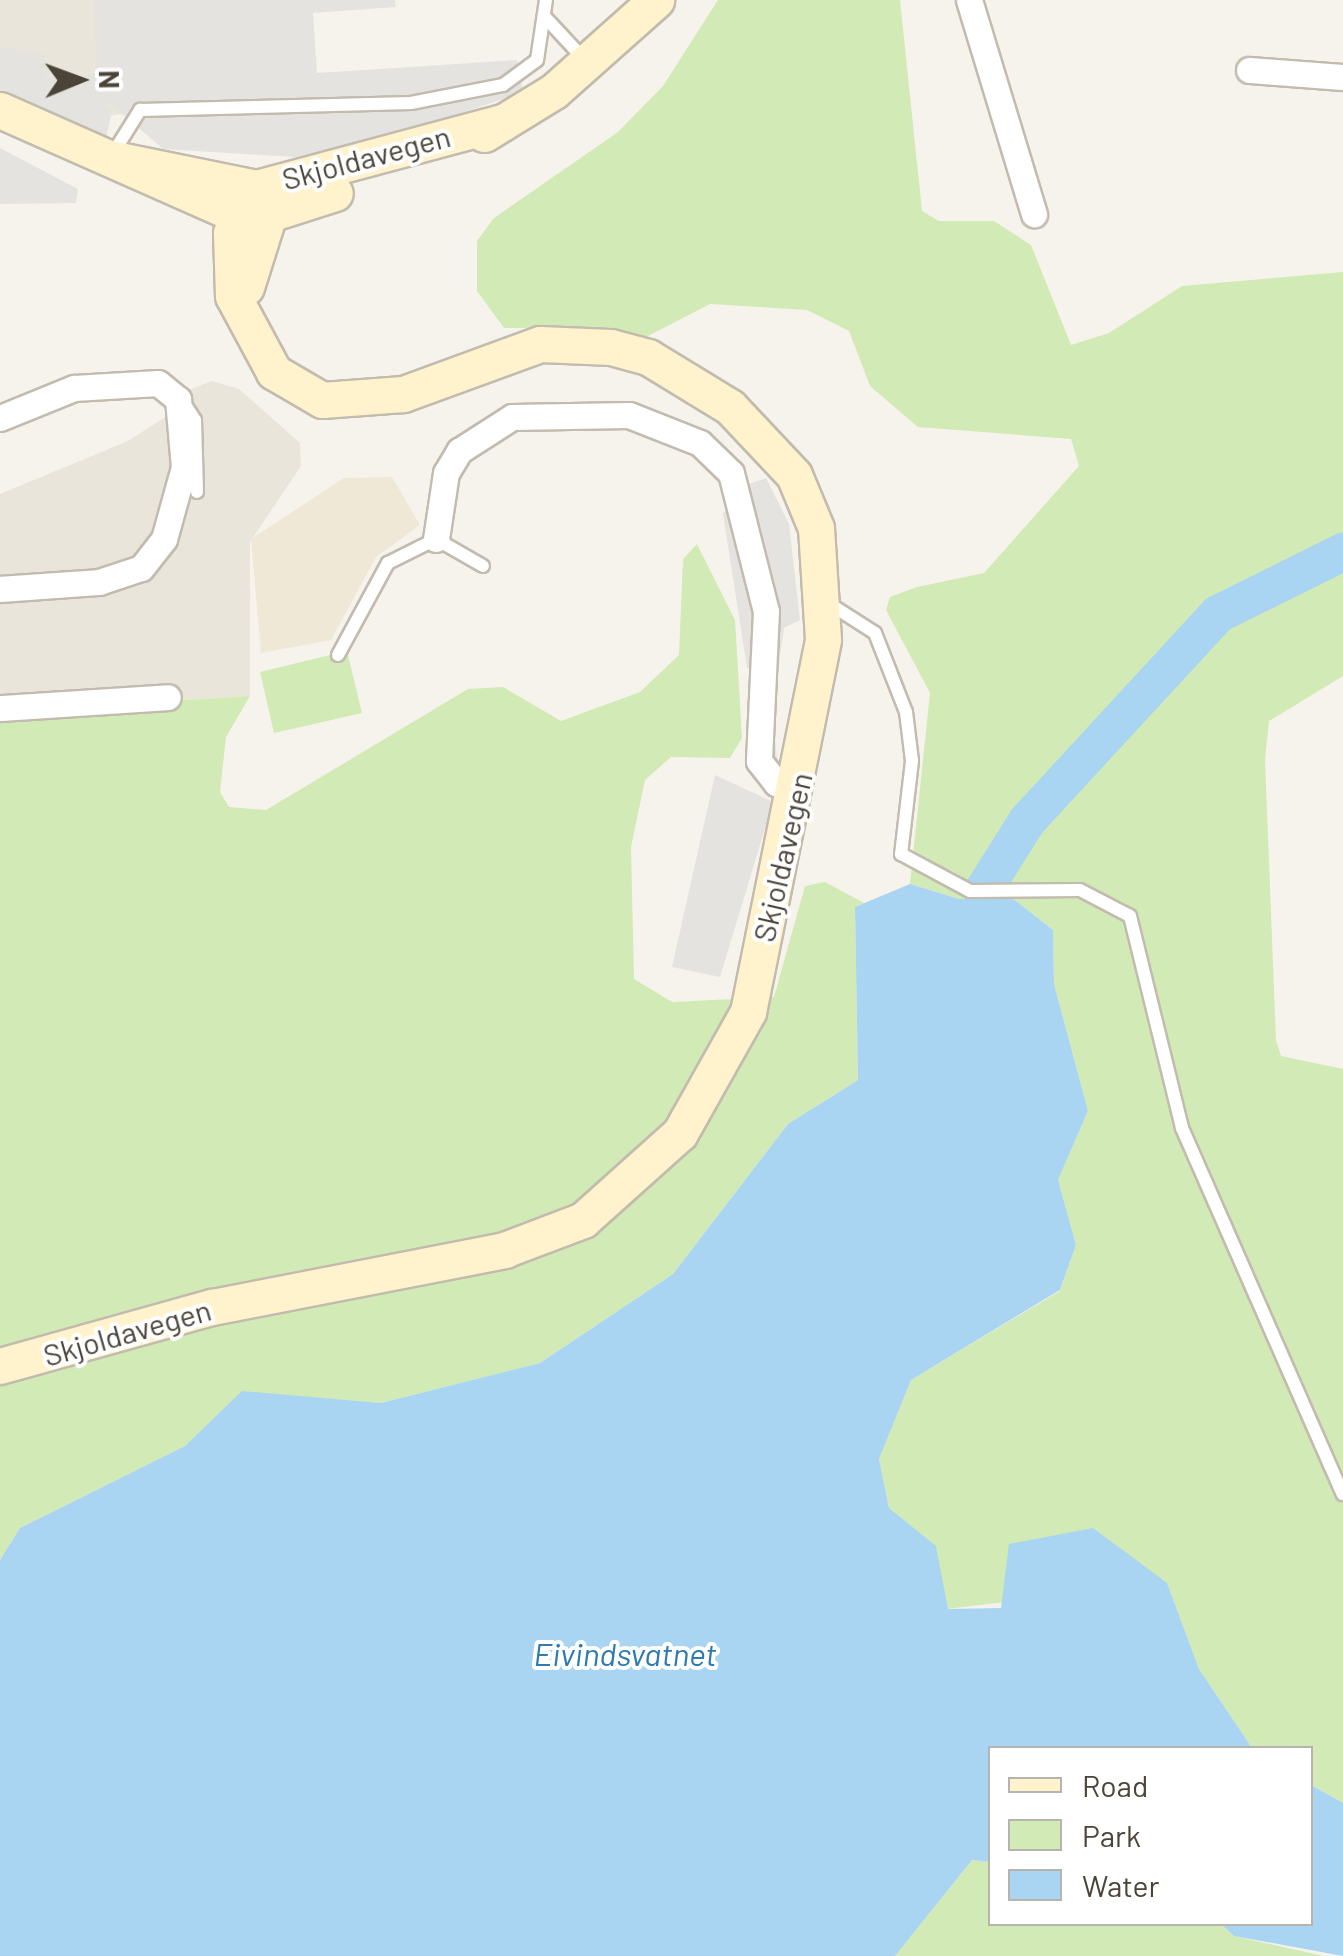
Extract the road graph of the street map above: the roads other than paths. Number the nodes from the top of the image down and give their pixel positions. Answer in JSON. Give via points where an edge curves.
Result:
{"nodes":[{"id":1,"x":656,"y":0,"type":"edge"},
{"id":2,"x":969,"y":0,"type":"edge"},
{"id":3,"x":544,"y":6,"type":"edge"},
{"id":4,"x":590,"y":63,"type":"junction"},
{"id":5,"x":1249,"y":70,"type":"dead end"},
{"id":6,"x":1343,"y":77,"type":"edge"},
{"id":7,"x":0,"y":110,"type":"edge"},
{"id":8,"x":110,"y":158,"type":"junction"},
{"id":9,"x":253,"y":206,"type":"junction"},
{"id":10,"x":1034,"y":214,"type":"dead end"},
{"id":11,"x":178,"y":399,"type":"junction"},
{"id":12,"x":0,"y":418,"type":"edge"},
{"id":13,"x":197,"y":492,"type":"dead end"},
{"id":14,"x":436,"y":540,"type":"junction"},
{"id":15,"x":483,"y":566,"type":"dead end"},
{"id":16,"x":0,"y":589,"type":"edge"},
{"id":17,"x":832,"y":602,"type":"junction"},
{"id":18,"x":338,"y":655,"type":"dead end"},
{"id":19,"x":168,"y":696,"type":"dead end"},
{"id":20,"x":0,"y":708,"type":"edge"},
{"id":21,"x":799,"y":786,"type":"junction"},
{"id":22,"x":0,"y":1366,"type":"edge"},
{"id":23,"x":1343,"y":1494,"type":"edge"}],
"edges":[{"from":1,"to":4,"type":"main road","name":"Skjoldavegen"},
{"from":2,"to":10,"type":"street"},
{"from":3,"to":4,"type":"lane","via":[[556,40]]},
{"from":3,"to":8,"type":"lane","via":[[537,60],[503,85],[412,103],[140,110]]},
{"from":4,"to":9,"type":"main road","name":"Skjoldavegen","via":[[457,152]]},
{"from":5,"to":6,"type":"street"},
{"from":7,"to":8,"type":"main road"},
{"from":8,"to":9,"type":"main road"},
{"from":9,"to":17,"type":"main road","name":"Skjoldavegen","via":[[244,324],[286,383],[340,402],[402,394],[540,344],[648,357],[730,407],[794,475],[816,528]]},
{"from":11,"to":12,"type":"street","via":[[158,383],[128,380],[74,388]]},
{"from":11,"to":13,"type":"lane","via":[[195,420]]},
{"from":11,"to":16,"type":"street","via":[[180,500],[141,568],[100,582]]},
{"from":14,"to":15,"type":"lane"},
{"from":14,"to":18,"type":"lane","via":[[374,578]]},
{"from":14,"to":21,"type":"street","via":[[446,472],[459,451],[512,417],[630,415],[700,442],[731,473],[766,610],[759,761],[776,783]]},
{"from":17,"to":21,"type":"main road","name":"Skjoldavegen"},
{"from":17,"to":23,"type":"lane","via":[[875,633],[906,712],[912,761],[901,854],[970,891],[1080,890],[1130,916],[1182,1128]]},
{"from":19,"to":20,"type":"street"},
{"from":21,"to":22,"type":"main road","name":"Skjoldavegen","via":[[730,1056],[680,1134],[620,1195],[504,1250],[212,1307]]}]}
